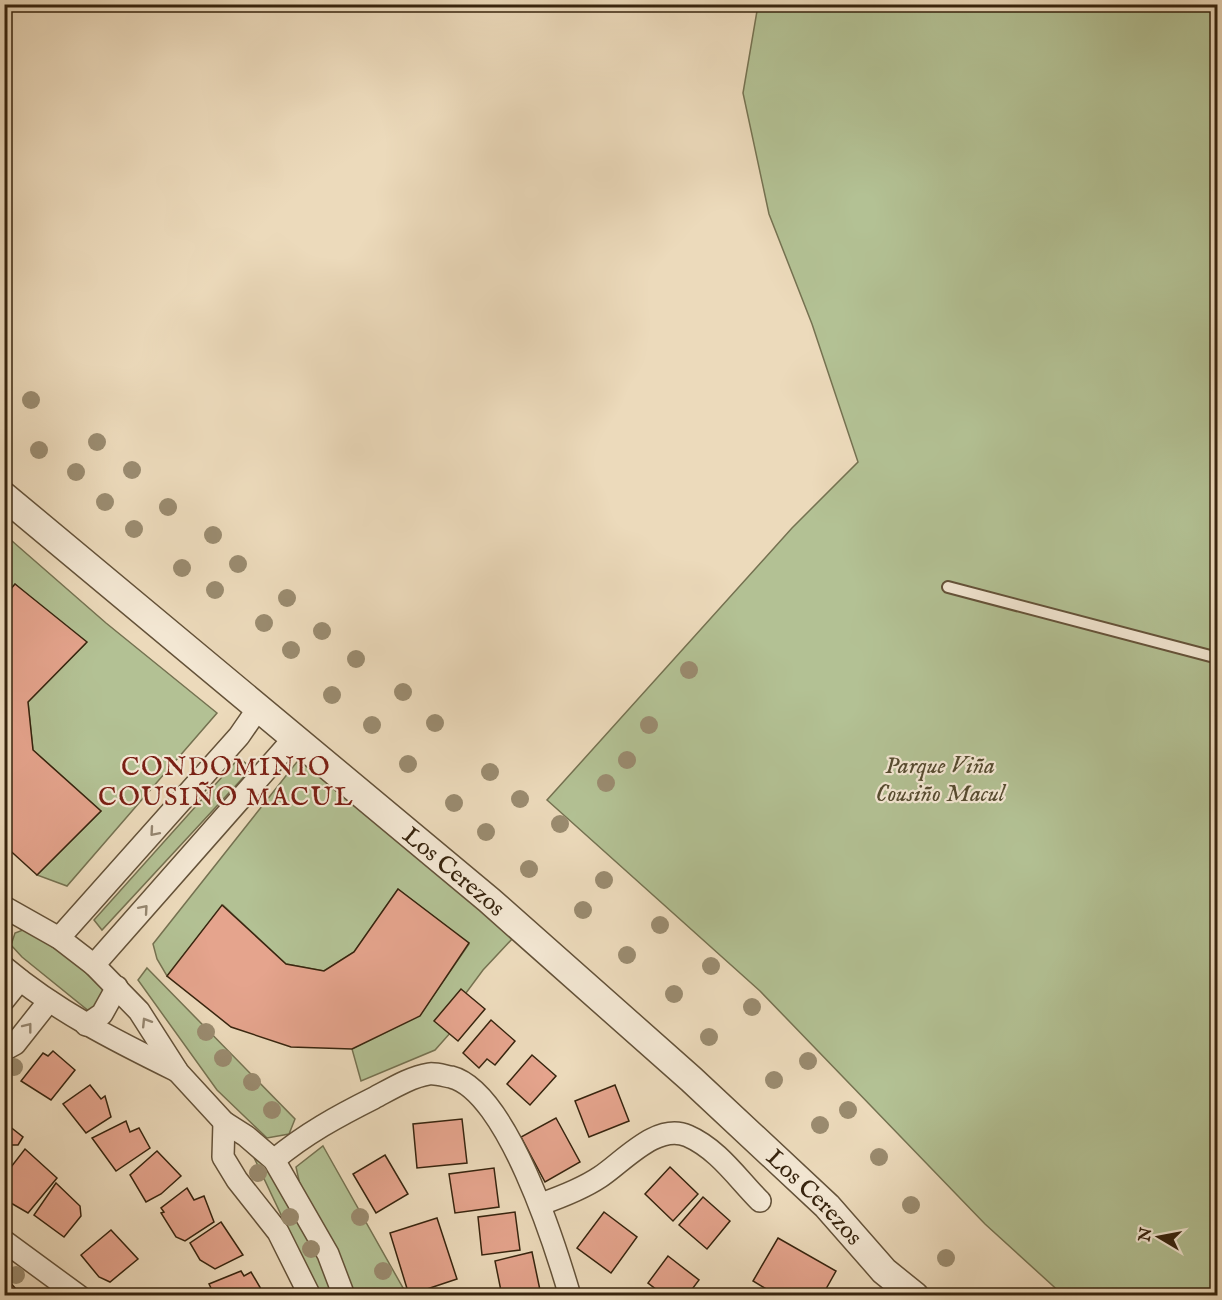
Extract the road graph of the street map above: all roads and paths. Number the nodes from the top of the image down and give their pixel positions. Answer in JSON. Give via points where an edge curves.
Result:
{"nodes":[{"id":1,"x":4,"y":496,"type":"edge"},
{"id":2,"x":948,"y":587,"type":"dead end"},
{"id":3,"x":1218,"y":658,"type":"edge"},
{"id":4,"x":260,"y":707,"type":"junction"},
{"id":5,"x":295,"y":737,"type":"junction"},
{"id":6,"x":9,"y":914,"type":"edge"},
{"id":7,"x":59,"y":938,"type":"junction"},
{"id":8,"x":94,"y":965,"type":"junction"},
{"id":9,"x":12,"y":973,"type":"edge"},
{"id":10,"x":117,"y":987,"type":"junction"},
{"id":11,"x":4,"y":1000,"type":"edge"},
{"id":12,"x":49,"y":1001,"type":"junction"},
{"id":13,"x":86,"y":1025,"type":"junction"},
{"id":14,"x":4,"y":1050,"type":"edge"},
{"id":15,"x":178,"y":1072,"type":"junction"},
{"id":16,"x":224,"y":1122,"type":"junction"},
{"id":17,"x":274,"y":1160,"type":"junction"},
{"id":18,"x":760,"y":1201,"type":"dead end"},
{"id":19,"x":541,"y":1204,"type":"junction"},
{"id":20,"x":4,"y":1241,"type":"edge"},
{"id":21,"x":884,"y":1271,"type":"junction"},
{"id":22,"x":79,"y":1296,"type":"edge"},
{"id":23,"x":310,"y":1296,"type":"edge"},
{"id":24,"x":344,"y":1296,"type":"edge"},
{"id":25,"x":570,"y":1296,"type":"edge"},
{"id":26,"x":897,"y":1296,"type":"edge"},
{"id":27,"x":915,"y":1296,"type":"edge"}],
"edges":[{"from":1,"to":4,"type":"street","name":"Los Cerezos"},
{"from":2,"to":3,"type":"lane"},
{"from":4,"to":5,"type":"street","name":"Los Cerezos"},
{"from":4,"to":7,"type":"street","one_way":true,"via":[[239,736]]},
{"from":8,"to":5,"type":"street","one_way":true},
{"from":5,"to":21,"type":"street","name":"Los Cerezos","via":[[489,900],[691,1079],[827,1206]]},
{"from":6,"to":7,"type":"street"},
{"from":7,"to":8,"type":"street"},
{"from":8,"to":10,"type":"street"},
{"from":9,"to":11,"type":"street"},
{"from":9,"to":12,"type":"street"},
{"from":10,"to":13,"type":"street","via":[[102,1014]]},
{"from":15,"to":10,"type":"street","one_way":true,"via":[[139,1011]]},
{"from":12,"to":13,"type":"street"},
{"from":14,"to":12,"type":"street","one_way":true,"via":[[15,1044]]},
{"from":13,"to":15,"type":"street"},
{"from":15,"to":16,"type":"street"},
{"from":16,"to":17,"type":"street"},
{"from":16,"to":23,"type":"street","via":[[223,1157],[279,1232]]},
{"from":17,"to":19,"type":"street","via":[[320,1126],[399,1085],[430,1074],[454,1077],[480,1095],[519,1157]]},
{"from":17,"to":24,"type":"street","via":[[328,1254]]},
{"from":18,"to":19,"type":"street","via":[[720,1159],[679,1132],[648,1142],[598,1178]]},
{"from":19,"to":25,"type":"street"},
{"from":20,"to":22,"type":"street"},
{"from":21,"to":26,"type":"street","name":"Los Cerezos"},
{"from":21,"to":27,"type":"street","name":"Los Cerezos"}]}
